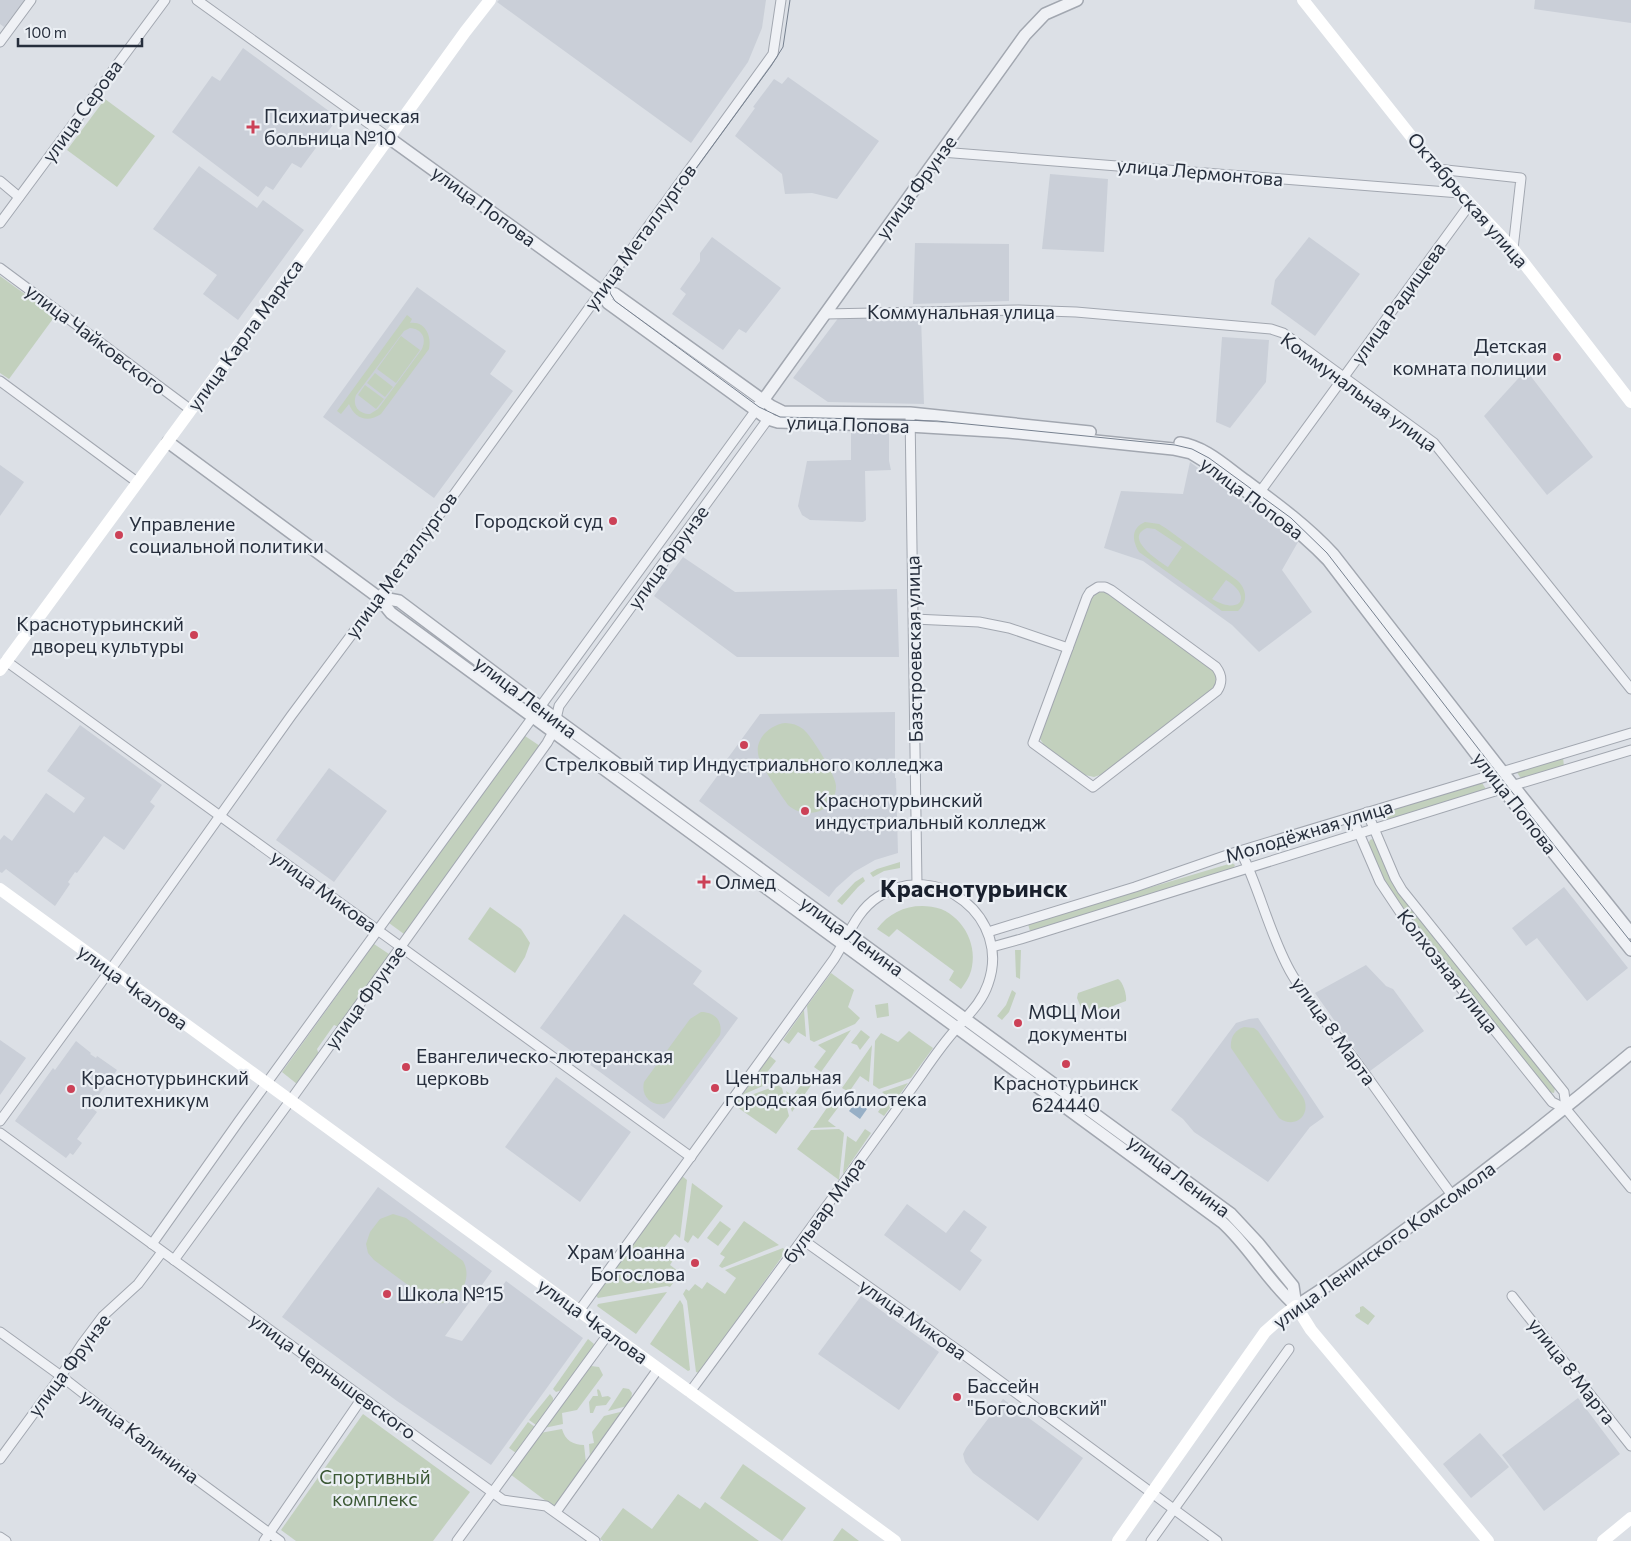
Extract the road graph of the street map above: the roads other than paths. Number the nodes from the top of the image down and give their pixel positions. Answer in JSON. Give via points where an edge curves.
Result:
{"nodes":[{"id":1,"x":30,"y":0,"type":"edge"},
{"id":2,"x":164,"y":0,"type":"edge"},
{"id":3,"x":197,"y":0,"type":"edge"},
{"id":4,"x":490,"y":0,"type":"edge"},
{"id":5,"x":781,"y":0,"type":"edge"},
{"id":6,"x":1077,"y":0,"type":"edge"},
{"id":7,"x":1303,"y":0,"type":"edge"},
{"id":8,"x":0,"y":42,"type":"edge"},
{"id":9,"x":390,"y":138,"type":"junction"},
{"id":10,"x":941,"y":152,"type":"junction"},
{"id":11,"x":1437,"y":169,"type":"junction"},
{"id":12,"x":0,"y":180,"type":"edge"},
{"id":13,"x":1460,"y":193,"type":"junction"},
{"id":14,"x":19,"y":197,"type":"junction"},
{"id":15,"x":1470,"y":204,"type":"junction"},
{"id":16,"x":0,"y":223,"type":"edge"},
{"id":17,"x":1513,"y":249,"type":"junction"},
{"id":18,"x":0,"y":268,"type":"edge"},
{"id":19,"x":601,"y":291,"type":"junction"},
{"id":20,"x":825,"y":314,"type":"junction"},
{"id":21,"x":1344,"y":377,"type":"junction"},
{"id":22,"x":0,"y":380,"type":"edge"},
{"id":23,"x":768,"y":399,"type":"junction"},
{"id":24,"x":1631,"y":402,"type":"edge"},
{"id":25,"x":191,"y":410,"type":"junction"},
{"id":26,"x":756,"y":410,"type":"junction"},
{"id":27,"x":910,"y":413,"type":"junction"},
{"id":28,"x":768,"y":419,"type":"junction"},
{"id":29,"x":909,"y":426,"type":"junction"},
{"id":30,"x":168,"y":442,"type":"junction"},
{"id":31,"x":137,"y":482,"type":"junction"},
{"id":32,"x":1258,"y":495,"type":"junction"},
{"id":33,"x":378,"y":597,"type":"junction"},
{"id":34,"x":914,"y":619,"type":"junction"},
{"id":35,"x":1068,"y":648,"type":"junction"},
{"id":36,"x":3,"y":666,"type":"edge"},
{"id":37,"x":1631,"y":689,"type":"edge"},
{"id":38,"x":536,"y":712,"type":"junction"},
{"id":39,"x":556,"y":719,"type":"junction"},
{"id":40,"x":553,"y":732,"type":"junction"},
{"id":41,"x":1631,"y":733,"type":"edge"},
{"id":42,"x":1631,"y":750,"type":"edge"},
{"id":43,"x":1497,"y":772,"type":"junction"},
{"id":44,"x":1508,"y":787,"type":"junction"},
{"id":45,"x":1367,"y":812,"type":"junction"},
{"id":46,"x":219,"y":815,"type":"junction"},
{"id":47,"x":1352,"y":817,"type":"junction"},
{"id":48,"x":1373,"y":829,"type":"junction"},
{"id":49,"x":1359,"y":833,"type":"junction"},
{"id":50,"x":1241,"y":852,"type":"junction"},
{"id":51,"x":1249,"y":867,"type":"junction"},
{"id":52,"x":917,"y":885,"type":"junction"},
{"id":53,"x":0,"y":889,"type":"edge"},
{"id":54,"x":829,"y":926,"type":"junction"},
{"id":55,"x":378,"y":930,"type":"junction"},
{"id":56,"x":988,"y":932,"type":"junction"},
{"id":57,"x":1631,"y":933,"type":"edge"},
{"id":58,"x":849,"y":934,"type":"junction"},
{"id":59,"x":843,"y":944,"type":"junction"},
{"id":60,"x":401,"y":946,"type":"junction"},
{"id":61,"x":992,"y":947,"type":"junction"},
{"id":62,"x":1631,"y":950,"type":"edge"},
{"id":63,"x":110,"y":970,"type":"junction"},
{"id":64,"x":965,"y":1019,"type":"junction"},
{"id":65,"x":957,"y":1028,"type":"junction"},
{"id":66,"x":979,"y":1029,"type":"junction"},
{"id":67,"x":972,"y":1039,"type":"junction"},
{"id":68,"x":1631,"y":1054,"type":"edge"},
{"id":69,"x":266,"y":1084,"type":"junction"},
{"id":70,"x":290,"y":1101,"type":"junction"},
{"id":71,"x":1566,"y":1109,"type":"junction"},
{"id":72,"x":0,"y":1121,"type":"edge"},
{"id":73,"x":0,"y":1133,"type":"edge"},
{"id":74,"x":691,"y":1157,"type":"junction"},
{"id":75,"x":1631,"y":1188,"type":"edge"},
{"id":76,"x":1452,"y":1196,"type":"junction"},
{"id":77,"x":803,"y":1240,"type":"junction"},
{"id":78,"x":152,"y":1244,"type":"junction"},
{"id":79,"x":162,"y":1252,"type":"junction"},
{"id":80,"x":174,"y":1260,"type":"junction"},
{"id":81,"x":1512,"y":1296,"type":"dead end"},
{"id":82,"x":582,"y":1306,"type":"junction"},
{"id":83,"x":1296,"y":1306,"type":"junction"},
{"id":84,"x":0,"y":1332,"type":"edge"},
{"id":85,"x":609,"y":1333,"type":"junction"},
{"id":86,"x":1289,"y":1349,"type":"dead end"},
{"id":87,"x":658,"y":1370,"type":"junction"},
{"id":88,"x":60,"y":1376,"type":"junction"},
{"id":89,"x":690,"y":1392,"type":"junction"},
{"id":90,"x":362,"y":1398,"type":"junction"},
{"id":91,"x":1631,"y":1446,"type":"edge"},
{"id":92,"x":0,"y":1459,"type":"edge"},
{"id":93,"x":492,"y":1492,"type":"junction"},
{"id":94,"x":1152,"y":1494,"type":"junction"},
{"id":95,"x":1174,"y":1510,"type":"junction"},
{"id":96,"x":556,"y":1512,"type":"junction"},
{"id":97,"x":1631,"y":1518,"type":"edge"},
{"id":98,"x":270,"y":1533,"type":"junction"},
{"id":99,"x":0,"y":1536,"type":"edge"},
{"id":100,"x":6,"y":1541,"type":"edge"},
{"id":101,"x":264,"y":1541,"type":"edge"},
{"id":102,"x":280,"y":1541,"type":"edge"},
{"id":103,"x":457,"y":1541,"type":"edge"},
{"id":104,"x":595,"y":1541,"type":"edge"},
{"id":105,"x":895,"y":1541,"type":"edge"},
{"id":106,"x":1118,"y":1541,"type":"edge"},
{"id":107,"x":1151,"y":1541,"type":"edge"},
{"id":108,"x":1217,"y":1541,"type":"edge"},
{"id":109,"x":1488,"y":1541,"type":"edge"},
{"id":110,"x":1603,"y":1541,"type":"edge"}],
"edges":[{"from":1,"to":8,"type":"street"},
{"from":2,"to":14,"type":"street","name":"улица Серова"},
{"from":3,"to":9,"type":"street","name":"улица Попова"},
{"from":4,"to":9,"type":"main road","name":"улица Карла Маркса"},
{"from":5,"to":19,"type":"street","name":"улица Металлургов","via":[[773,54]]},
{"from":6,"to":10,"type":"street","name":"улица Фрунзе","via":[[1045,14],[1025,35]]},
{"from":7,"to":11,"type":"main road","name":"Октябрьская улица"},
{"from":9,"to":19,"type":"street","name":"улица Попова"},
{"from":9,"to":25,"type":"main road","name":"улица Карла Маркса"},
{"from":10,"to":13,"type":"street","name":"улица Лермонтова"},
{"from":10,"to":20,"type":"street","name":"улица Фрунзе"},
{"from":11,"to":13,"type":"main road","name":"Октябрьская улица"},
{"from":11,"to":17,"type":"street","via":[[1521,178]]},
{"from":12,"to":14,"type":"street"},
{"from":13,"to":15,"type":"main road","name":"Октябрьская улица"},
{"from":14,"to":16,"type":"street","name":"улица Серова"},
{"from":15,"to":17,"type":"main road","name":"Октябрьская улица"},
{"from":15,"to":21,"type":"street","name":"улица Радищева"},
{"from":17,"to":24,"type":"main road","name":"Октябрьская улица"},
{"from":18,"to":25,"type":"street","name":"улица Чайковского"},
{"from":19,"to":23,"type":"street","name":"улица Попова","via":[[615,294]]},
{"from":19,"to":26,"type":"street","name":"улица Попова","via":[[608,303]]},
{"from":19,"to":33,"type":"street","name":"улица Металлургов"},
{"from":20,"to":21,"type":"street","name":"Коммунальная улица","via":[[1076,312],[1271,330],[1283,334]]},
{"from":20,"to":23,"type":"street","name":"улица Фрунзе"},
{"from":21,"to":32,"type":"street","name":"улица Радищева"},
{"from":21,"to":37,"type":"street","name":"Коммунальная улица","via":[[1434,443]]},
{"from":22,"to":31,"type":"street"},
{"from":23,"to":26,"type":"street","name":"улица Фрунзе"},
{"from":23,"to":27,"type":"street","name":"улица Попова","via":[[783,412]]},
{"from":23,"to":28,"type":"street","name":"улица Фрунзе"},
{"from":25,"to":30,"type":"main road","name":"улица Карла Маркса"},
{"from":26,"to":28,"type":"street","name":"улица Попова"},
{"from":26,"to":38,"type":"street","name":"улица Фрунзе"},
{"from":27,"to":29,"type":"street","name":"Базстроевская улица"},
{"from":27,"to":32,"type":"street","name":"улица Попова","via":[[1184,443],[1208,453]]},
{"from":28,"to":29,"type":"street","name":"улица Попова","via":[[778,422]]},
{"from":28,"to":39,"type":"street","name":"улица Фрунзе","via":[[559,706]]},
{"from":29,"to":32,"type":"street","name":"улица Попова","via":[[1008,432],[1182,450]]},
{"from":29,"to":34,"type":"street","name":"Базстроевская улица"},
{"from":30,"to":31,"type":"main road","name":"улица Карла Маркса"},
{"from":30,"to":33,"type":"street","name":"улица Ленина"},
{"from":31,"to":36,"type":"main road","name":"улица Карла Маркса"},
{"from":32,"to":43,"type":"street","name":"улица Попова","via":[[1328,560]]},
{"from":33,"to":38,"type":"street","name":"улица Ленина","via":[[398,601]]},
{"from":33,"to":46,"type":"street","name":"улица Металлургов"},
{"from":34,"to":35,"type":"street","via":[[979,622],[1009,628]]},
{"from":34,"to":52,"type":"street","name":"Базстроевская улица"},
{"from":35,"to":35,"type":"street","via":[[1033,743],[1093,787],[1217,691],[1222,681],[1216,666],[1105,587],[1090,592]]},
{"from":36,"to":46,"type":"street","name":"улица Микова"},
{"from":38,"to":39,"type":"street","name":"улица Ленина"},
{"from":38,"to":40,"type":"street","name":"улица Ленина"},
{"from":38,"to":55,"type":"street","name":"улица Фрунзе"},
{"from":39,"to":40,"type":"street","name":"улица Фрунзе"},
{"from":39,"to":54,"type":"street","name":"улица Ленина"},
{"from":40,"to":54,"type":"street","name":"улица Ленина"},
{"from":40,"to":60,"type":"street","name":"улица Фрунзе"},
{"from":41,"to":43,"type":"street","name":"Молодёжная улица"},
{"from":42,"to":44,"type":"street","name":"Молодёжная улица"},
{"from":43,"to":44,"type":"street","name":"улица Попова"},
{"from":43,"to":45,"type":"street","name":"Молодёжная улица"},
{"from":44,"to":48,"type":"street","name":"Молодёжная улица"},
{"from":44,"to":57,"type":"street","name":"улица Попова"},
{"from":44,"to":62,"type":"street","name":"улица Попова"},
{"from":45,"to":47,"type":"street","name":"Молодёжная улица"},
{"from":45,"to":48,"type":"street","name":"Колхозная улица"},
{"from":46,"to":55,"type":"street","name":"улица Микова"},
{"from":46,"to":63,"type":"street","name":"улица Металлургов"},
{"from":47,"to":49,"type":"street","name":"Колхозная улица"},
{"from":47,"to":50,"type":"street","name":"Молодёжная улица"},
{"from":48,"to":49,"type":"street","name":"Молодёжная улица"},
{"from":48,"to":71,"type":"street","name":"Колхозная улица","via":[[1402,890],[1564,1092]]},
{"from":49,"to":51,"type":"street","name":"Молодёжная улица"},
{"from":49,"to":71,"type":"street","name":"Колхозная улица","via":[[1380,882],[1400,912],[1552,1102]]},
{"from":50,"to":51,"type":"street","name":"улица 8 Марта"},
{"from":50,"to":56,"type":"street","name":"Молодёжная улица"},
{"from":51,"to":61,"type":"street","name":"Молодёжная улица"},
{"from":51,"to":76,"type":"street","name":"улица 8 Марта","via":[[1275,939],[1308,1000],[1354,1058]]},
{"from":52,"to":56,"type":"street","name":"бульвар Мира","via":[[945,890],[962,899],[976,912]]},
{"from":52,"to":58,"type":"street","via":[[888,891],[872,901],[856,919]]},
{"from":53,"to":63,"type":"main road","name":"улица Чкалова"},
{"from":54,"to":58,"type":"street","name":"улица Ленина"},
{"from":54,"to":59,"type":"street","name":"улица Ленина"},
{"from":55,"to":60,"type":"street","name":"улица Микова"},
{"from":55,"to":69,"type":"street","name":"улица Фрунзе"},
{"from":56,"to":61,"type":"street","name":"бульвар Мира"},
{"from":58,"to":59,"type":"street"},
{"from":58,"to":64,"type":"street","name":"улица Ленина"},
{"from":59,"to":65,"type":"street","name":"улица Ленина"},
{"from":59,"to":74,"type":"street"},
{"from":60,"to":70,"type":"street","name":"улица Фрунзе"},
{"from":60,"to":74,"type":"street","name":"улица Микова"},
{"from":61,"to":64,"type":"street","name":"бульвар Мира","via":[[988,985]]},
{"from":63,"to":69,"type":"main road","name":"улица Чкалова"},
{"from":63,"to":72,"type":"street","name":"улица Металлургов"},
{"from":64,"to":65,"type":"street","name":"бульвар Мира"},
{"from":64,"to":66,"type":"street","name":"улица Ленина"},
{"from":65,"to":67,"type":"street","name":"улица Ленина"},
{"from":65,"to":77,"type":"street","name":"бульвар Мира"},
{"from":66,"to":67,"type":"street"},
{"from":66,"to":83,"type":"street","name":"улица Ленина","via":[[1231,1214],[1293,1286]]},
{"from":67,"to":83,"type":"street","name":"улица Ленина","via":[[1222,1222],[1282,1294]]},
{"from":68,"to":71,"type":"street","name":"улица Ленинского Комсомола"},
{"from":69,"to":70,"type":"main road","name":"улица Чкалова"},
{"from":69,"to":78,"type":"street","name":"улица Фрунзе"},
{"from":70,"to":80,"type":"street","name":"улица Фрунзе"},
{"from":70,"to":82,"type":"main road","name":"улица Чкалова"},
{"from":71,"to":75,"type":"street","name":"Колхозная улица"},
{"from":71,"to":76,"type":"street","name":"улица Ленинского Комсомола"},
{"from":73,"to":78,"type":"street"},
{"from":74,"to":82,"type":"street"},
{"from":76,"to":83,"type":"street","name":"улица Ленинского Комсомола"},
{"from":77,"to":89,"type":"street","name":"бульвар Мира"},
{"from":77,"to":94,"type":"street","name":"улица Микова"},
{"from":78,"to":79,"type":"street","name":"улица Чернышевского"},
{"from":79,"to":80,"type":"street","name":"улица Чернышевского"},
{"from":79,"to":88,"type":"street","name":"улица Фрунзе","via":[[138,1284],[103,1316]]},
{"from":80,"to":90,"type":"street","name":"улица Чернышевского"},
{"from":81,"to":91,"type":"street","name":"улица 8 Марта"},
{"from":82,"to":85,"type":"main road","name":"улица Чкалова"},
{"from":83,"to":94,"type":"main road","name":"улица Ленинского Комсомола","via":[[1265,1332]]},
{"from":83,"to":109,"type":"main road","name":"улица Ленина","via":[[1311,1330]]},
{"from":84,"to":88,"type":"street","name":"улица Калинина"},
{"from":85,"to":87,"type":"main road","name":"улица Чкалова"},
{"from":85,"to":93,"type":"street"},
{"from":86,"to":95,"type":"street","name":"улица Ленинского Комсомола"},
{"from":87,"to":89,"type":"main road","name":"улица Чкалова"},
{"from":87,"to":96,"type":"street"},
{"from":88,"to":92,"type":"street","name":"улица Фрунзе"},
{"from":88,"to":98,"type":"street","name":"улица Калинина"},
{"from":89,"to":105,"type":"main road","name":"улица Чкалова"},
{"from":90,"to":93,"type":"street","name":"улица Чернышевского"},
{"from":90,"to":98,"type":"street"},
{"from":93,"to":96,"type":"street","name":"улица Чернышевского","via":[[503,1500],[546,1506]]},
{"from":93,"to":103,"type":"street"},
{"from":94,"to":95,"type":"street","name":"улица Микова"},
{"from":94,"to":106,"type":"main road","name":"улица Ленинского Комсомола"},
{"from":95,"to":107,"type":"street","name":"улица Ленинского Комсомола"},
{"from":95,"to":108,"type":"street","name":"улица Микова"},
{"from":96,"to":104,"type":"street","name":"улица Чернышевского"},
{"from":97,"to":110,"type":"main road"},
{"from":98,"to":101,"type":"street"},
{"from":98,"to":102,"type":"street","name":"улица Калинина"},
{"from":99,"to":100,"type":"street"}]}
